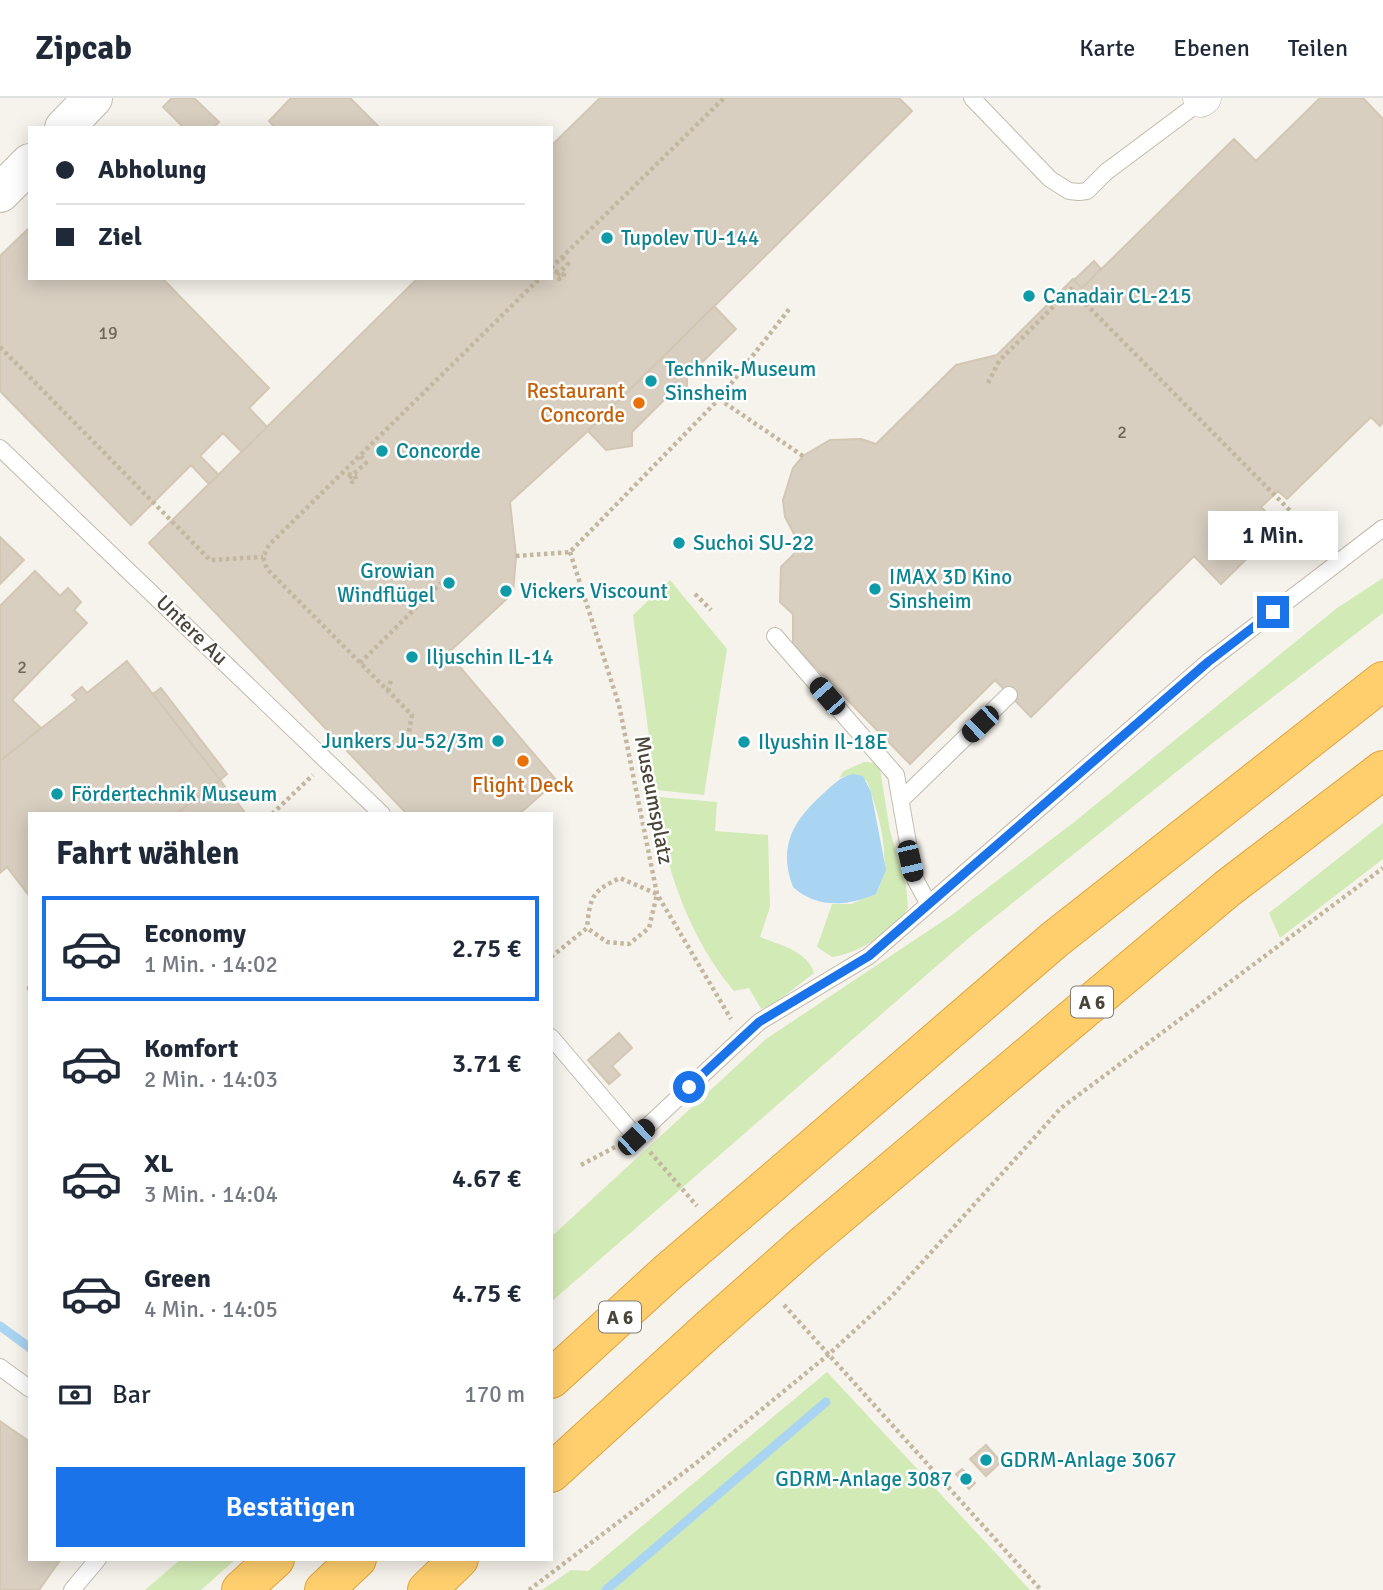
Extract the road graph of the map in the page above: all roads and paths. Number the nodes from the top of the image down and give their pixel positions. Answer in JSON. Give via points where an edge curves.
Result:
{"nodes":[{"id":1,"x":93,"y":98,"type":"edge"},
{"id":2,"x":723,"y":98,"type":"edge"},
{"id":3,"x":972,"y":98,"type":"edge"},
{"id":4,"x":1201,"y":99,"type":"edge"},
{"id":5,"x":66,"y":126,"type":"edge"},
{"id":6,"x":28,"y":165,"type":"edge"},
{"id":7,"x":0,"y":193,"type":"edge"},
{"id":8,"x":562,"y":257,"type":"junction"},
{"id":9,"x":555,"y":271,"type":"edge"},
{"id":10,"x":538,"y":280,"type":"edge"},
{"id":11,"x":790,"y":308,"type":"dead end"},
{"id":12,"x":0,"y":347,"type":"edge"},
{"id":13,"x":988,"y":383,"type":"dead end"},
{"id":14,"x":719,"y":398,"type":"junction"},
{"id":15,"x":0,"y":448,"type":"edge"},
{"id":16,"x":361,"y":456,"type":"dead end"},
{"id":17,"x":803,"y":456,"type":"dead end"},
{"id":18,"x":349,"y":476,"type":"dead end"},
{"id":19,"x":1383,"y":528,"type":"edge"},
{"id":20,"x":1318,"y":537,"type":"dead end"},
{"id":21,"x":570,"y":552,"type":"junction"},
{"id":22,"x":516,"y":556,"type":"dead end"},
{"id":23,"x":263,"y":557,"type":"junction"},
{"id":24,"x":441,"y":583,"type":"dead end"},
{"id":25,"x":695,"y":594,"type":"dead end"},
{"id":26,"x":710,"y":610,"type":"dead end"},
{"id":27,"x":775,"y":636,"type":"dead end"},
{"id":28,"x":360,"y":663,"type":"junction"},
{"id":29,"x":391,"y":680,"type":"dead end"},
{"id":30,"x":1383,"y":681,"type":"edge"},
{"id":31,"x":388,"y":691,"type":"junction"},
{"id":32,"x":1009,"y":695,"type":"dead end"},
{"id":33,"x":414,"y":743,"type":"dead end"},
{"id":34,"x":328,"y":760,"type":"junction"},
{"id":35,"x":1383,"y":770,"type":"edge"},
{"id":36,"x":901,"y":800,"type":"junction"},
{"id":37,"x":274,"y":812,"type":"edge"},
{"id":38,"x":380,"y":812,"type":"edge"},
{"id":39,"x":1383,"y":867,"type":"edge"},
{"id":40,"x":657,"y":894,"type":"junction"},
{"id":41,"x":928,"y":903,"type":"junction"},
{"id":42,"x":587,"y":928,"type":"junction"},
{"id":43,"x":553,"y":955,"type":"edge"},
{"id":44,"x":742,"y":1038,"type":"junction"},
{"id":45,"x":553,"y":1039,"type":"edge"},
{"id":46,"x":636,"y":1137,"type":"junction"},
{"id":47,"x":581,"y":1165,"type":"dead end"},
{"id":48,"x":828,"y":1355,"type":"junction"},
{"id":49,"x":0,"y":1367,"type":"edge"},
{"id":50,"x":558,"y":1368,"type":"edge"},
{"id":51,"x":28,"y":1388,"type":"edge"},
{"id":52,"x":553,"y":1471,"type":"edge"},
{"id":53,"x":96,"y":1561,"type":"edge"},
{"id":54,"x":273,"y":1561,"type":"edge"},
{"id":55,"x":354,"y":1561,"type":"edge"},
{"id":56,"x":457,"y":1561,"type":"edge"},
{"id":57,"x":72,"y":1590,"type":"edge"},
{"id":58,"x":241,"y":1590,"type":"edge"},
{"id":59,"x":324,"y":1590,"type":"edge"},
{"id":60,"x":426,"y":1590,"type":"edge"},
{"id":61,"x":529,"y":1590,"type":"edge"},
{"id":62,"x":1041,"y":1590,"type":"edge"}],
"edges":[{"from":1,"to":5,"type":"street"},
{"from":2,"to":8,"type":"path"},
{"from":3,"to":4,"type":"lane","via":[[1050,180],[1079,192],[1087,191]]},
{"from":6,"to":7,"type":"street"},
{"from":8,"to":9,"type":"path"},
{"from":8,"to":9,"type":"path","bridge":true,"via":[[568,264]]},
{"from":10,"to":23,"type":"path","via":[[269,545]]},
{"from":11,"to":14,"type":"path"},
{"from":12,"to":23,"type":"path","via":[[210,560]]},
{"from":13,"to":20,"type":"path","via":[[999,361],[1071,289]]},
{"from":14,"to":17,"type":"path"},
{"from":14,"to":21,"type":"path"},
{"from":15,"to":34,"type":"lane","name":"Untere Au"},
{"from":16,"to":18,"type":"path","bridge":true,"via":[[366,463]]},
{"from":19,"to":41,"type":"lane","via":[[1208,662]]},
{"from":21,"to":22,"type":"path"},
{"from":21,"to":40,"type":"path","name":"Museumsplatz","via":[[618,705]]},
{"from":23,"to":28,"type":"path","via":[[267,569]]},
{"from":24,"to":28,"type":"path"},
{"from":25,"to":26,"type":"path"},
{"from":27,"to":36,"type":"lane","via":[[896,775]]},
{"from":28,"to":31,"type":"path"},
{"from":29,"to":31,"type":"path"},
{"from":30,"to":50,"type":"highway","number":"A 6","bridge":true,"via":[[1054,940]]},
{"from":31,"to":33,"type":"path","via":[[412,715],[408,737]]},
{"from":32,"to":36,"type":"lane"},
{"from":34,"to":37,"type":"path"},
{"from":34,"to":38,"type":"lane","name":"Untere Au"},
{"from":35,"to":52,"type":"highway","number":"A 6","bridge":true,"via":[[1228,888],[807,1242]]},
{"from":36,"to":41,"type":"lane","via":[[914,877]]},
{"from":39,"to":48,"type":"path","via":[[1061,1108],[891,1297]]},
{"from":40,"to":42,"type":"path","via":[[620,878],[598,889],[589,905]]},
{"from":40,"to":42,"type":"path","via":[[649,929],[629,944],[607,942]]},
{"from":40,"to":44,"type":"path","name":"Museumsplatz"},
{"from":41,"to":44,"type":"lane","via":[[869,956],[759,1022]]},
{"from":42,"to":43,"type":"path"},
{"from":44,"to":46,"type":"lane"},
{"from":45,"to":46,"type":"lane"},
{"from":46,"to":47,"type":"path"},
{"from":48,"to":61,"type":"path","via":[[695,1464]]},
{"from":48,"to":62,"type":"path"},
{"from":49,"to":51,"type":"lane"},
{"from":53,"to":57,"type":"lane"},
{"from":54,"to":58,"type":"highway"},
{"from":55,"to":59,"type":"highway"},
{"from":56,"to":60,"type":"highway"}]}
